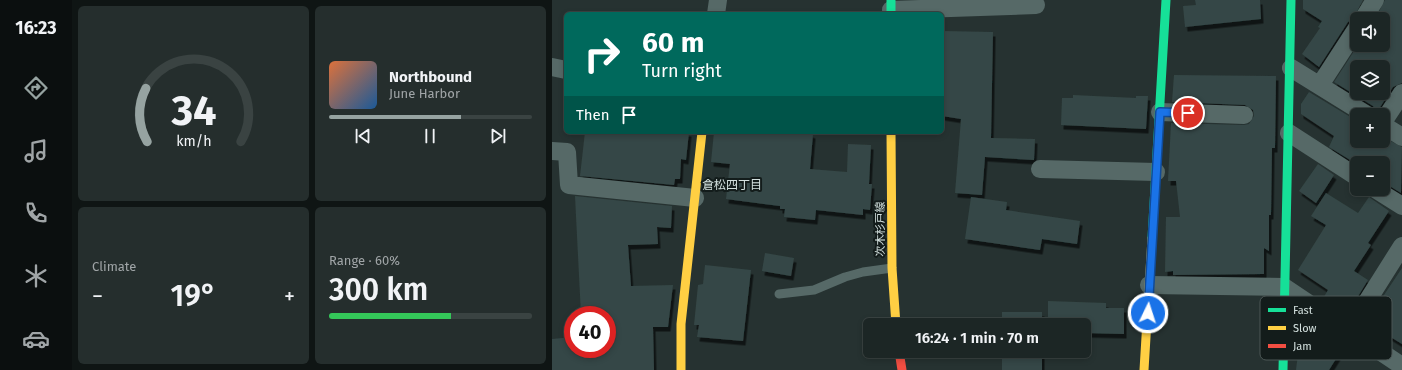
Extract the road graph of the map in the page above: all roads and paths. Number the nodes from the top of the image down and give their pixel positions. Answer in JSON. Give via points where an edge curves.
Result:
{"nodes":[{"id":1,"x":718,"y":0,"type":"edge"},
{"id":2,"x":1166,"y":0,"type":"edge"},
{"id":3,"x":1291,"y":0,"type":"edge"},
{"id":4,"x":1375,"y":0,"type":"edge"},
{"id":5,"x":1036,"y":5,"type":"dead end"},
{"id":6,"x":891,"y":8,"type":"edge"},
{"id":7,"x":716,"y":12,"type":"edge"},
{"id":8,"x":1367,"y":12,"type":"edge"},
{"id":9,"x":1350,"y":39,"type":"edge"},
{"id":10,"x":552,"y":67,"type":"edge"},
{"id":11,"x":1291,"y":68,"type":"junction"},
{"id":12,"x":564,"y":70,"type":"edge"},
{"id":13,"x":1320,"y":85,"type":"junction"},
{"id":14,"x":1402,"y":93,"type":"edge"},
{"id":15,"x":1356,"y":108,"type":"edge"},
{"id":16,"x":1160,"y":112,"type":"junction"},
{"id":17,"x":1390,"y":112,"type":"edge"},
{"id":18,"x":1244,"y":115,"type":"dead end"},
{"id":19,"x":1390,"y":128,"type":"edge"},
{"id":20,"x":1289,"y":132,"type":"junction"},
{"id":21,"x":702,"y":134,"type":"edge"},
{"id":22,"x":891,"y":134,"type":"edge"},
{"id":23,"x":1402,"y":137,"type":"edge"},
{"id":24,"x":552,"y":151,"type":"edge"},
{"id":25,"x":1040,"y":168,"type":"dead end"},
{"id":26,"x":1156,"y":172,"type":"junction"},
{"id":27,"x":1350,"y":172,"type":"edge"},
{"id":28,"x":1386,"y":196,"type":"edge"},
{"id":29,"x":695,"y":198,"type":"junction"},
{"id":30,"x":1402,"y":206,"type":"edge"},
{"id":31,"x":1402,"y":246,"type":"edge"},
{"id":32,"x":892,"y":268,"type":"junction"},
{"id":33,"x":1149,"y":285,"type":"junction"},
{"id":34,"x":1284,"y":287,"type":"junction"},
{"id":35,"x":779,"y":294,"type":"dead end"},
{"id":36,"x":1284,"y":296,"type":"edge"},
{"id":37,"x":1298,"y":296,"type":"edge"},
{"id":38,"x":1370,"y":296,"type":"edge"},
{"id":39,"x":896,"y":318,"type":"edge"},
{"id":40,"x":900,"y":358,"type":"edge"},
{"id":41,"x":1392,"y":359,"type":"edge"},
{"id":42,"x":1283,"y":360,"type":"edge"},
{"id":43,"x":1402,"y":366,"type":"edge"},
{"id":44,"x":681,"y":370,"type":"edge"},
{"id":45,"x":902,"y":370,"type":"edge"},
{"id":46,"x":1144,"y":370,"type":"edge"},
{"id":47,"x":1283,"y":370,"type":"edge"}],
"edges":[{"from":1,"to":7,"type":"street"},
{"from":2,"to":16,"type":"street"},
{"from":3,"to":11,"type":"street"},
{"from":4,"to":8,"type":"street"},
{"from":5,"to":6,"type":"street"},
{"from":9,"to":13,"type":"street"},
{"from":10,"to":12,"type":"street"},
{"from":11,"to":13,"type":"street"},
{"from":11,"to":20,"type":"street"},
{"from":13,"to":15,"type":"street"},
{"from":14,"to":17,"type":"street"},
{"from":16,"to":18,"type":"street"},
{"from":16,"to":26,"type":"street"},
{"from":19,"to":23,"type":"street"},
{"from":20,"to":27,"type":"street"},
{"from":20,"to":34,"type":"street"},
{"from":21,"to":29,"type":"street"},
{"from":22,"to":32,"type":"street","name":"次木杉戸線"},
{"from":24,"to":29,"type":"street","via":[[567,152],[570,185]]},
{"from":25,"to":26,"type":"street"},
{"from":26,"to":33,"type":"street"},
{"from":28,"to":30,"type":"street"},
{"from":29,"to":44,"type":"street","via":[[682,324]]},
{"from":31,"to":38,"type":"street"},
{"from":32,"to":35,"type":"lane","via":[[845,277],[814,290]]},
{"from":32,"to":39,"type":"street","name":"次木杉戸線"},
{"from":33,"to":34,"type":"street"},
{"from":33,"to":46,"type":"street"},
{"from":34,"to":36,"type":"street"},
{"from":34,"to":37,"type":"street"},
{"from":40,"to":45,"type":"street"},
{"from":41,"to":43,"type":"street"},
{"from":42,"to":47,"type":"street"}]}
